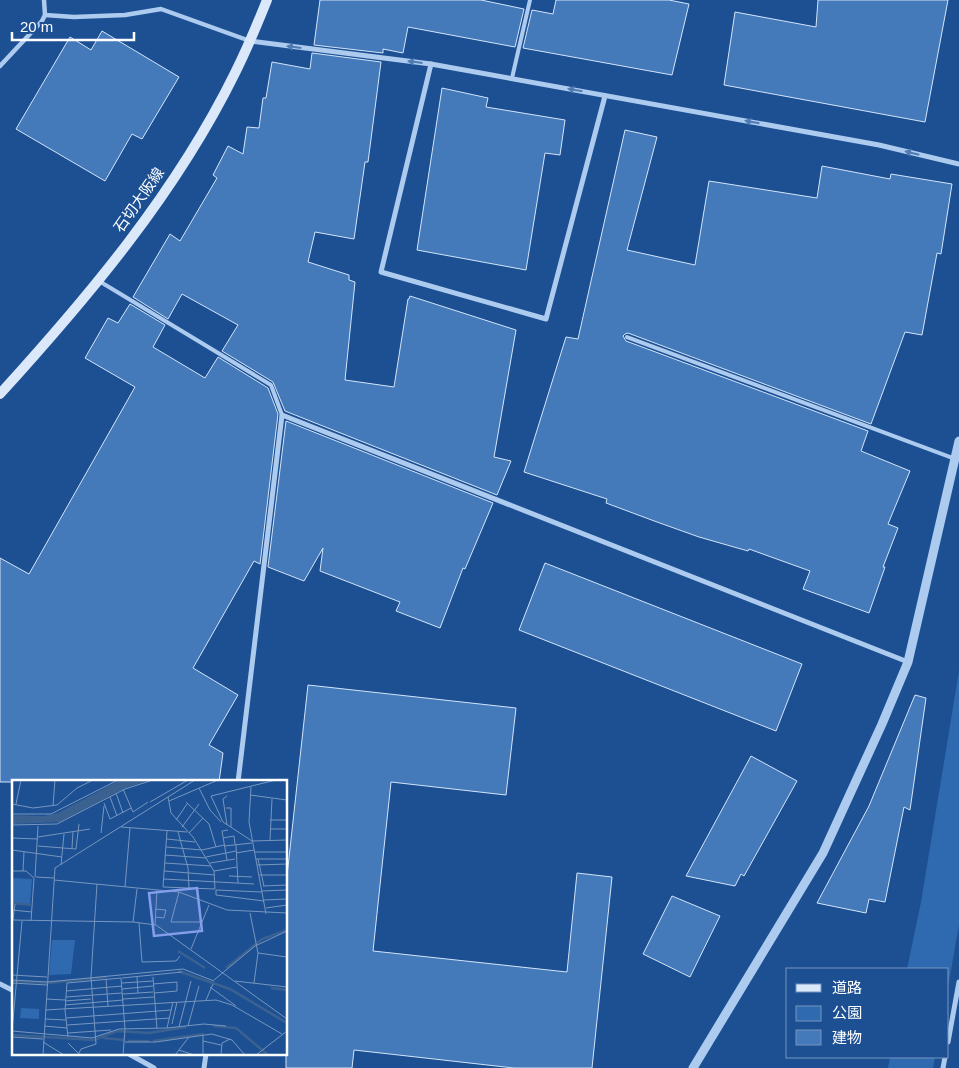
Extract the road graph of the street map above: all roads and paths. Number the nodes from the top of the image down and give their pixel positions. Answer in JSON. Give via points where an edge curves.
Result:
{"nodes":[{"id":1,"x":44,"y":0,"type":"edge"},
{"id":2,"x":267,"y":0,"type":"edge"},
{"id":3,"x":530,"y":0,"type":"edge"},
{"id":4,"x":45,"y":15,"type":"junction"},
{"id":5,"x":250,"y":41,"type":"junction"},
{"id":6,"x":431,"y":64,"type":"junction"},
{"id":7,"x":0,"y":66,"type":"edge"},
{"id":8,"x":512,"y":78,"type":"junction"},
{"id":9,"x":605,"y":96,"type":"junction"},
{"id":10,"x":959,"y":164,"type":"edge"},
{"id":11,"x":98,"y":280,"type":"junction"},
{"id":12,"x":627,"y":337,"type":"dead end"},
{"id":13,"x":0,"y":394,"type":"edge"},
{"id":14,"x":282,"y":415,"type":"junction"},
{"id":15,"x":959,"y":441,"type":"edge"},
{"id":16,"x":955,"y":459,"type":"junction"},
{"id":17,"x":908,"y":662,"type":"junction"},
{"id":18,"x":238,"y":780,"type":"edge"},
{"id":19,"x":959,"y":982,"type":"edge"},
{"id":20,"x":0,"y":984,"type":"edge"},
{"id":21,"x":12,"y":990,"type":"edge"},
{"id":22,"x":949,"y":1037,"type":"edge"},
{"id":23,"x":133,"y":1056,"type":"edge"},
{"id":24,"x":154,"y":1068,"type":"edge"},
{"id":25,"x":694,"y":1068,"type":"edge"}],
"edges":[{"from":1,"to":4,"type":"street"},
{"from":2,"to":5,"type":"main road","name":"石切大阪線"},
{"from":3,"to":8,"type":"lane"},
{"from":4,"to":5,"type":"street","via":[[125,15],[161,10]]},
{"from":4,"to":7,"type":"street"},
{"from":6,"to":5,"type":"street","one_way":true},
{"from":5,"to":11,"type":"main road","name":"石切大阪線","via":[[180,168]]},
{"from":6,"to":8,"type":"street"},
{"from":6,"to":9,"type":"street","via":[[381,272],[546,319]]},
{"from":9,"to":8,"type":"street","one_way":true},
{"from":10,"to":9,"type":"street","one_way":true,"via":[[879,145]]},
{"from":11,"to":13,"type":"main road","name":"石切大阪線"},
{"from":11,"to":14,"type":"lane","via":[[270,386]]},
{"from":12,"to":16,"type":"lane"},
{"from":14,"to":17,"type":"street"},
{"from":14,"to":18,"type":"street"},
{"from":15,"to":16,"type":"street"},
{"from":16,"to":17,"type":"street"},
{"from":17,"to":25,"type":"street","via":[[823,853]]},
{"from":19,"to":22,"type":"street"},
{"from":20,"to":21,"type":"street"},
{"from":23,"to":24,"type":"street"}]}
